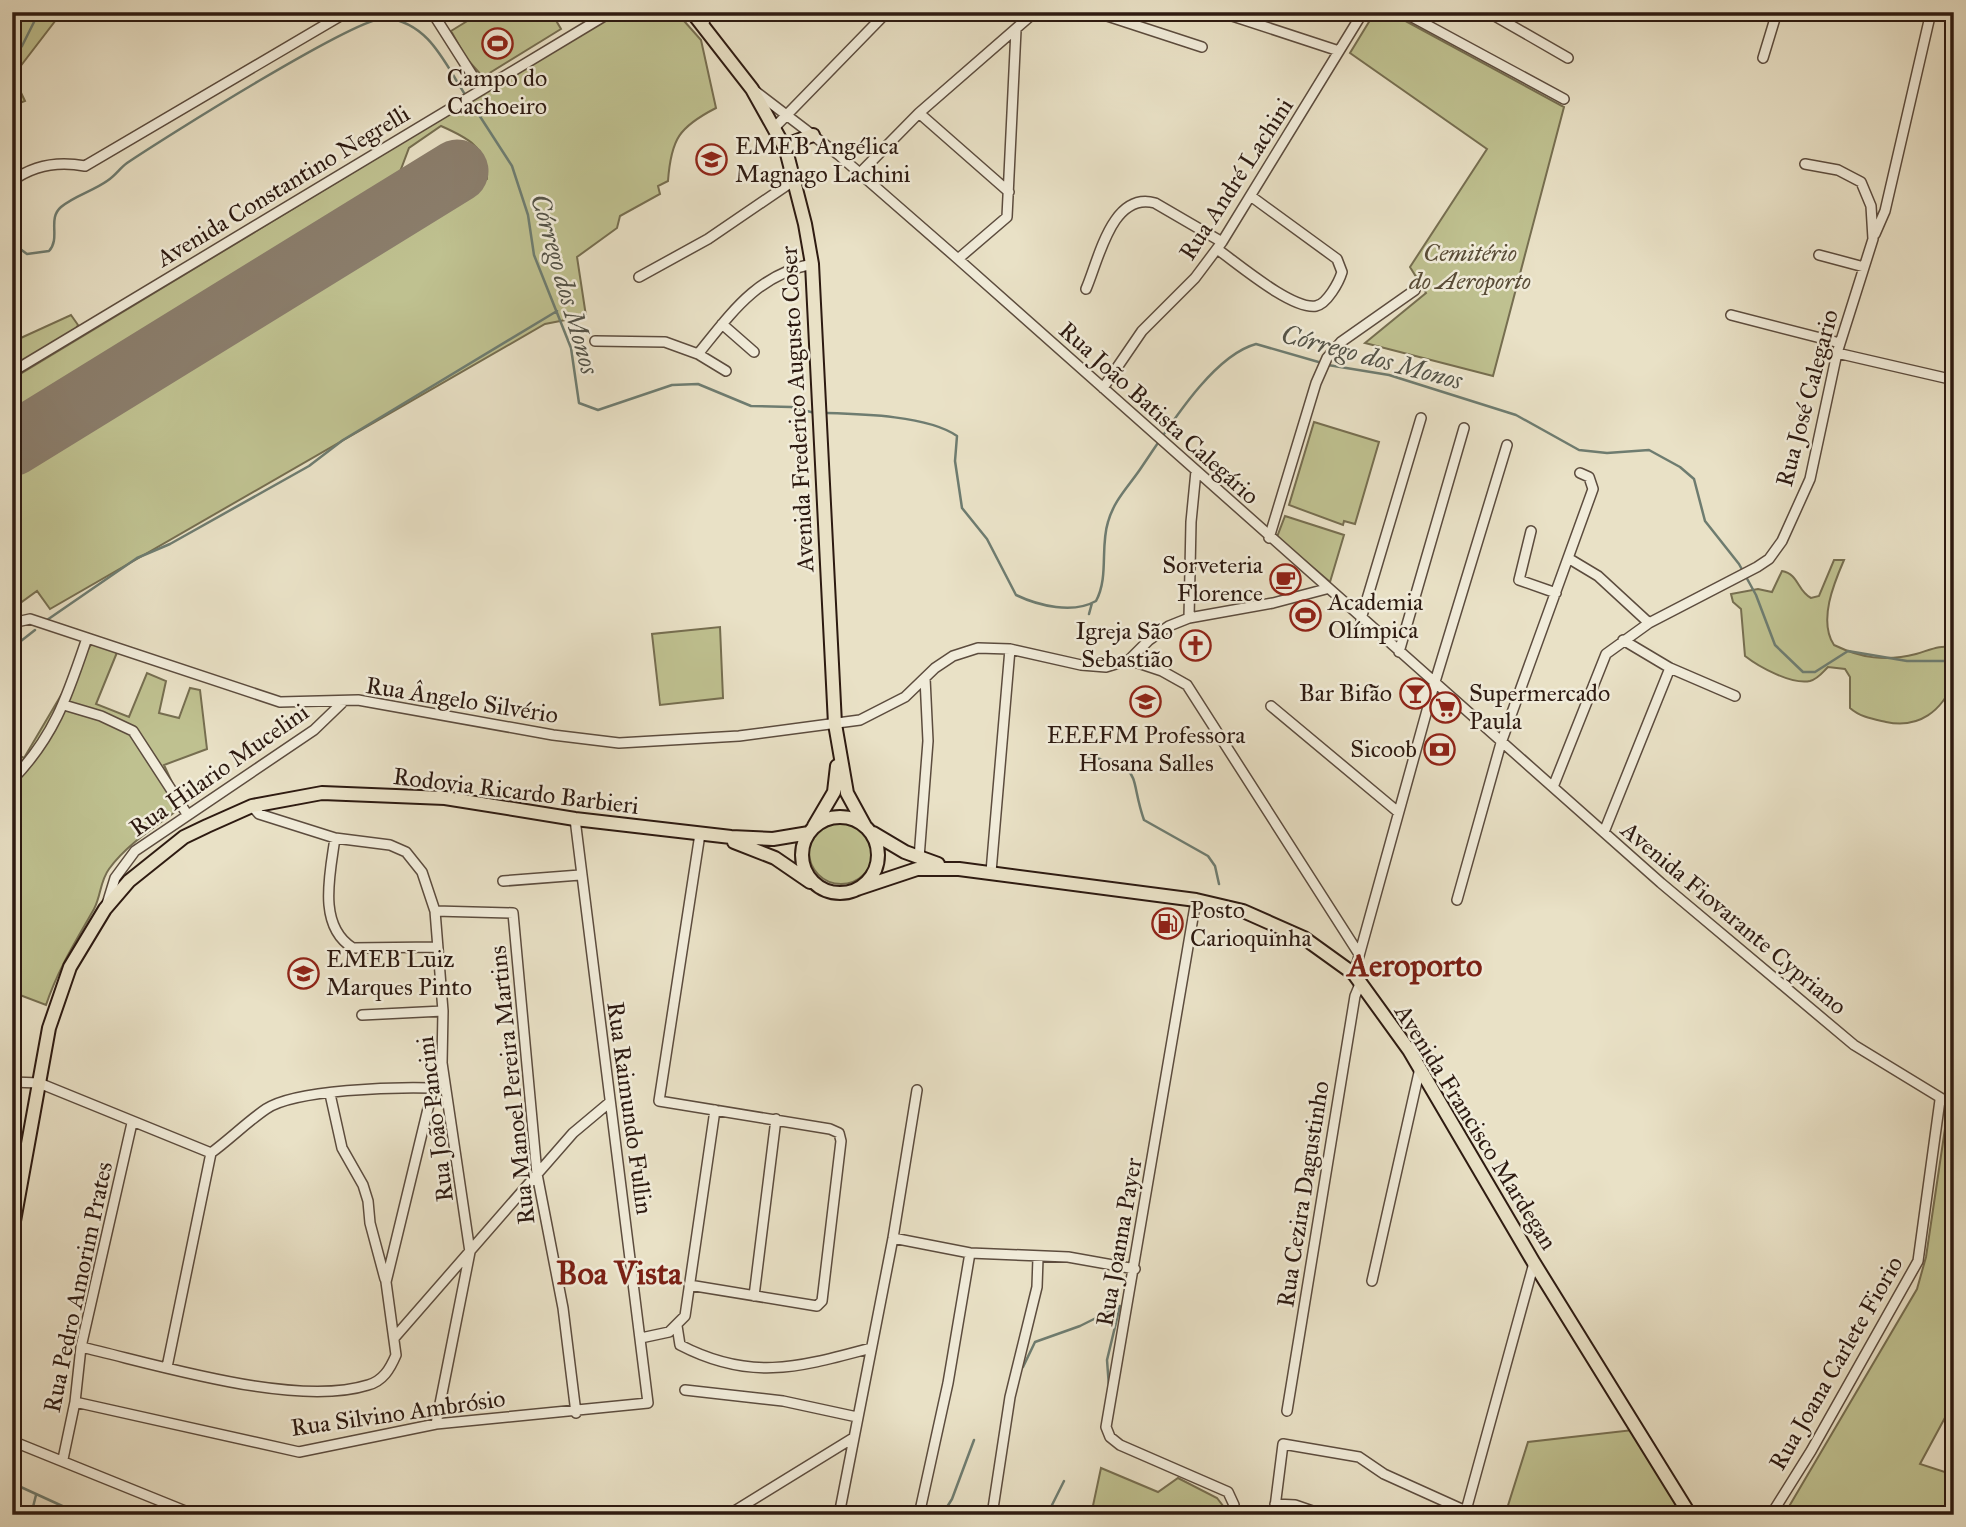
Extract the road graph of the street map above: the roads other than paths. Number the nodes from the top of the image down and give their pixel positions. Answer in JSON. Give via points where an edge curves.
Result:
{"nodes":[{"id":1,"x":347,"y":12,"type":"edge"},
{"id":2,"x":432,"y":12,"type":"edge"},
{"id":3,"x":611,"y":12,"type":"edge"},
{"id":4,"x":692,"y":12,"type":"edge"},
{"id":5,"x":887,"y":12,"type":"edge"},
{"id":6,"x":1035,"y":12,"type":"edge"},
{"id":7,"x":1095,"y":12,"type":"edge"},
{"id":8,"x":1220,"y":12,"type":"edge"},
{"id":9,"x":1363,"y":12,"type":"edge"},
{"id":10,"x":1404,"y":12,"type":"edge"},
{"id":11,"x":1488,"y":12,"type":"edge"},
{"id":12,"x":1777,"y":12,"type":"edge"},
{"id":13,"x":1931,"y":12,"type":"edge"},
{"id":14,"x":706,"y":18,"type":"edge"},
{"id":15,"x":1016,"y":30,"type":"junction"},
{"id":16,"x":1202,"y":47,"type":"dead end"},
{"id":17,"x":1339,"y":51,"type":"junction"},
{"id":18,"x":1568,"y":58,"type":"dead end"},
{"id":19,"x":1763,"y":58,"type":"dead end"},
{"id":20,"x":752,"y":89,"type":"junction"},
{"id":21,"x":478,"y":90,"type":"junction"},
{"id":22,"x":1564,"y":99,"type":"dead end"},
{"id":23,"x":919,"y":113,"type":"junction"},
{"id":24,"x":789,"y":117,"type":"junction"},
{"id":25,"x":774,"y":128,"type":"junction"},
{"id":26,"x":813,"y":135,"type":"junction"},
{"id":27,"x":786,"y":150,"type":"junction"},
{"id":28,"x":1805,"y":164,"type":"dead end"},
{"id":29,"x":859,"y":174,"type":"junction"},
{"id":30,"x":796,"y":179,"type":"junction"},
{"id":31,"x":12,"y":181,"type":"edge"},
{"id":32,"x":1009,"y":192,"type":"junction"},
{"id":33,"x":1252,"y":197,"type":"junction"},
{"id":34,"x":1872,"y":239,"type":"junction"},
{"id":35,"x":1219,"y":246,"type":"junction"},
{"id":36,"x":1819,"y":255,"type":"dead end"},
{"id":37,"x":958,"y":259,"type":"junction"},
{"id":38,"x":812,"y":264,"type":"junction"},
{"id":39,"x":1864,"y":267,"type":"junction"},
{"id":40,"x":639,"y":277,"type":"dead end"},
{"id":41,"x":1086,"y":289,"type":"dead end"},
{"id":42,"x":1415,"y":290,"type":"dead end"},
{"id":43,"x":1731,"y":315,"type":"dead end"},
{"id":44,"x":722,"y":324,"type":"junction"},
{"id":45,"x":595,"y":341,"type":"dead end"},
{"id":46,"x":1839,"y":348,"type":"junction"},
{"id":47,"x":754,"y":352,"type":"dead end"},
{"id":48,"x":698,"y":354,"type":"junction"},
{"id":49,"x":726,"y":370,"type":"dead end"},
{"id":50,"x":12,"y":372,"type":"edge"},
{"id":51,"x":1954,"y":380,"type":"edge"},
{"id":52,"x":1103,"y":388,"type":"junction"},
{"id":53,"x":1421,"y":418,"type":"dead end"},
{"id":54,"x":1464,"y":428,"type":"dead end"},
{"id":55,"x":1507,"y":445,"type":"dead end"},
{"id":56,"x":1196,"y":471,"type":"junction"},
{"id":57,"x":1580,"y":473,"type":"dead end"},
{"id":58,"x":1531,"y":531,"type":"dead end"},
{"id":59,"x":1269,"y":538,"type":"junction"},
{"id":60,"x":1568,"y":558,"type":"junction"},
{"id":61,"x":1326,"y":589,"type":"junction"},
{"id":62,"x":1556,"y":593,"type":"junction"},
{"id":63,"x":1189,"y":618,"type":"junction"},
{"id":64,"x":1361,"y":619,"type":"junction"},
{"id":65,"x":12,"y":623,"type":"edge"},
{"id":66,"x":1649,"y":623,"type":"junction"},
{"id":67,"x":87,"y":638,"type":"junction"},
{"id":68,"x":1623,"y":640,"type":"junction"},
{"id":69,"x":1010,"y":649,"type":"junction"},
{"id":70,"x":1399,"y":652,"type":"junction"},
{"id":71,"x":1129,"y":660,"type":"junction"},
{"id":72,"x":1670,"y":668,"type":"junction"},
{"id":73,"x":925,"y":678,"type":"junction"},
{"id":74,"x":1434,"y":685,"type":"junction"},
{"id":75,"x":1735,"y":696,"type":"dead end"},
{"id":76,"x":342,"y":703,"type":"junction"},
{"id":77,"x":64,"y":705,"type":"junction"},
{"id":78,"x":1271,"y":706,"type":"dead end"},
{"id":79,"x":835,"y":724,"type":"junction"},
{"id":80,"x":1501,"y":743,"type":"junction"},
{"id":81,"x":838,"y":751,"type":"junction"},
{"id":82,"x":12,"y":780,"type":"edge"},
{"id":83,"x":1553,"y":787,"type":"junction"},
{"id":84,"x":252,"y":806,"type":"junction"},
{"id":85,"x":1398,"y":812,"type":"junction"},
{"id":86,"x":187,"y":814,"type":"junction"},
{"id":87,"x":575,"y":819,"type":"junction"},
{"id":88,"x":868,"y":829,"type":"junction"},
{"id":89,"x":811,"y":830,"type":"junction"},
{"id":90,"x":1604,"y":832,"type":"junction"},
{"id":91,"x":705,"y":834,"type":"junction"},
{"id":92,"x":335,"y":838,"type":"junction"},
{"id":93,"x":919,"y":858,"type":"junction"},
{"id":94,"x":959,"y":869,"type":"junction"},
{"id":95,"x":991,"y":872,"type":"junction"},
{"id":96,"x":580,"y":875,"type":"junction"},
{"id":97,"x":503,"y":881,"type":"dead end"},
{"id":98,"x":821,"y":887,"type":"junction"},
{"id":99,"x":857,"y":889,"type":"junction"},
{"id":100,"x":1196,"y":900,"type":"junction"},
{"id":101,"x":1457,"y":900,"type":"dead end"},
{"id":102,"x":105,"y":909,"type":"junction"},
{"id":103,"x":435,"y":911,"type":"junction"},
{"id":104,"x":437,"y":947,"type":"junction"},
{"id":105,"x":1359,"y":954,"type":"junction"},
{"id":106,"x":1357,"y":979,"type":"junction"},
{"id":107,"x":443,"y":1011,"type":"junction"},
{"id":108,"x":362,"y":1015,"type":"dead end"},
{"id":109,"x":442,"y":1063,"type":"junction"},
{"id":110,"x":1420,"y":1068,"type":"junction"},
{"id":111,"x":12,"y":1082,"type":"edge"},
{"id":112,"x":38,"y":1083,"type":"junction"},
{"id":113,"x":433,"y":1088,"type":"junction"},
{"id":114,"x":917,"y":1090,"type":"dead end"},
{"id":115,"x":330,"y":1094,"type":"junction"},
{"id":116,"x":1940,"y":1100,"type":"junction"},
{"id":117,"x":610,"y":1102,"type":"junction"},
{"id":118,"x":1954,"y":1106,"type":"edge"},
{"id":119,"x":715,"y":1110,"type":"junction"},
{"id":120,"x":776,"y":1119,"type":"junction"},
{"id":121,"x":132,"y":1123,"type":"junction"},
{"id":122,"x":211,"y":1153,"type":"junction"},
{"id":123,"x":537,"y":1174,"type":"junction"},
{"id":124,"x":12,"y":1232,"type":"edge"},
{"id":125,"x":892,"y":1238,"type":"junction"},
{"id":126,"x":470,"y":1252,"type":"junction"},
{"id":127,"x":971,"y":1253,"type":"junction"},
{"id":128,"x":1038,"y":1258,"type":"junction"},
{"id":129,"x":1534,"y":1263,"type":"junction"},
{"id":130,"x":1135,"y":1269,"type":"junction"},
{"id":131,"x":1372,"y":1281,"type":"dead end"},
{"id":132,"x":386,"y":1282,"type":"junction"},
{"id":133,"x":689,"y":1285,"type":"junction"},
{"id":134,"x":754,"y":1296,"type":"junction"},
{"id":135,"x":677,"y":1326,"type":"junction"},
{"id":136,"x":395,"y":1337,"type":"junction"},
{"id":137,"x":641,"y":1338,"type":"junction"},
{"id":138,"x":80,"y":1347,"type":"junction"},
{"id":139,"x":871,"y":1348,"type":"junction"},
{"id":140,"x":167,"y":1367,"type":"junction"},
{"id":141,"x":685,"y":1390,"type":"dead end"},
{"id":142,"x":75,"y":1402,"type":"junction"},
{"id":143,"x":648,"y":1403,"type":"joint"},
{"id":144,"x":1287,"y":1411,"type":"dead end"},
{"id":145,"x":576,"y":1413,"type":"junction"},
{"id":146,"x":857,"y":1417,"type":"junction"},
{"id":147,"x":436,"y":1424,"type":"junction"},
{"id":148,"x":853,"y":1438,"type":"junction"},
{"id":149,"x":12,"y":1441,"type":"edge"},
{"id":150,"x":63,"y":1459,"type":"junction"},
{"id":151,"x":1275,"y":1504,"type":"junction"},
{"id":152,"x":1465,"y":1513,"type":"edge"},
{"id":153,"x":195,"y":1515,"type":"edge"},
{"id":154,"x":728,"y":1515,"type":"edge"},
{"id":155,"x":839,"y":1515,"type":"edge"},
{"id":156,"x":919,"y":1515,"type":"edge"},
{"id":157,"x":992,"y":1515,"type":"edge"},
{"id":158,"x":1233,"y":1515,"type":"edge"},
{"id":159,"x":1274,"y":1515,"type":"edge"},
{"id":160,"x":1324,"y":1515,"type":"edge"},
{"id":161,"x":1690,"y":1515,"type":"edge"},
{"id":162,"x":1771,"y":1515,"type":"edge"}],
"edges":[{"from":1,"to":31,"type":"street","via":[[85,166],[61,162]]},
{"from":2,"to":21,"type":"street"},
{"from":3,"to":21,"type":"street","name":"Avenida Constantino Negrelli"},
{"from":4,"to":14,"type":"main road","name":"Avenida Frederico Augusto Coser"},
{"from":5,"to":24,"type":"street"},
{"from":6,"to":15,"type":"street"},
{"from":7,"to":16,"type":"street"},
{"from":8,"to":17,"type":"street"},
{"from":9,"to":17,"type":"street","name":"Rua André Lachini"},
{"from":10,"to":22,"type":"street"},
{"from":11,"to":18,"type":"street"},
{"from":12,"to":19,"type":"street"},
{"from":13,"to":34,"type":"street","via":[[1885,211]]},
{"from":14,"to":20,"type":"main road","name":"Avenida Frederico Augusto Coser"},
{"from":15,"to":23,"type":"street"},
{"from":15,"to":32,"type":"street"},
{"from":17,"to":33,"type":"street","name":"Rua André Lachini"},
{"from":20,"to":24,"type":"street","name":"Rua João Batista Calegário"},
{"from":20,"to":25,"type":"main road","name":"Avenida Frederico Augusto Coser"},
{"from":21,"to":50,"type":"street","name":"Avenida Constantino Negrelli"},
{"from":23,"to":29,"type":"street"},
{"from":23,"to":32,"type":"street"},
{"from":24,"to":25,"type":"street"},
{"from":24,"to":26,"type":"street","name":"Rua João Batista Calegário"},
{"from":25,"to":27,"type":"main road","name":"Avenida Frederico Augusto Coser"},
{"from":26,"to":27,"type":"main road"},
{"from":26,"to":29,"type":"street","name":"Rua João Batista Calegário"},
{"from":27,"to":30,"type":"main road","name":"Avenida Frederico Augusto Coser"},
{"from":28,"to":34,"type":"street","name":"Rua José Calegario","via":[[1838,170],[1861,182],[1871,206]]},
{"from":29,"to":37,"type":"street","name":"Rua João Batista Calegário"},
{"from":30,"to":38,"type":"main road","name":"Avenida Frederico Augusto Coser"},
{"from":30,"to":40,"type":"street","via":[[708,239]]},
{"from":32,"to":37,"type":"street","via":[[1007,217]]},
{"from":33,"to":35,"type":"street","name":"Rua André Lachini"},
{"from":33,"to":35,"type":"street","via":[[1337,259],[1340,279],[1323,302],[1311,306],[1287,298]]},
{"from":34,"to":39,"type":"street","name":"Rua José Calegario"},
{"from":35,"to":41,"type":"street","via":[[1155,203],[1132,202],[1117,216]]},
{"from":35,"to":52,"type":"street","name":"Rua André Lachini","via":[[1195,278],[1142,331]]},
{"from":36,"to":39,"type":"street"},
{"from":37,"to":52,"type":"street","name":"Rua João Batista Calegário"},
{"from":38,"to":44,"type":"street","via":[[763,281]]},
{"from":38,"to":79,"type":"main road","name":"Avenida Frederico Augusto Coser"},
{"from":39,"to":46,"type":"street","name":"Rua José Calegario"},
{"from":42,"to":59,"type":"street","via":[[1341,342],[1327,358]]},
{"from":43,"to":46,"type":"street"},
{"from":44,"to":47,"type":"street"},
{"from":44,"to":48,"type":"street"},
{"from":45,"to":48,"type":"street","via":[[665,342]]},
{"from":46,"to":51,"type":"street"},
{"from":46,"to":66,"type":"street","name":"Rua José Calegario","via":[[1810,479],[1782,541],[1757,567]]},
{"from":48,"to":49,"type":"street"},
{"from":52,"to":56,"type":"street","name":"Rua João Batista Calegário"},
{"from":53,"to":64,"type":"street"},
{"from":54,"to":70,"type":"street"},
{"from":55,"to":74,"type":"street","name":"Rua Cezira Dagustinho"},
{"from":56,"to":59,"type":"street","name":"Rua João Batista Calegário"},
{"from":56,"to":63,"type":"street"},
{"from":57,"to":60,"type":"street","via":[[1589,477],[1593,489]]},
{"from":58,"to":62,"type":"street","via":[[1519,580]]},
{"from":59,"to":61,"type":"street","name":"Rua João Batista Calegário"},
{"from":60,"to":62,"type":"street"},
{"from":60,"to":66,"type":"street","via":[[1598,576]]},
{"from":61,"to":63,"type":"street"},
{"from":61,"to":64,"type":"street","name":"Rua João Batista Calegário"},
{"from":62,"to":80,"type":"street"},
{"from":63,"to":71,"type":"street","via":[[1169,626]]},
{"from":64,"to":70,"type":"street","name":"Rua João Batista Calegário"},
{"from":65,"to":67,"type":"street","name":"Rua Ângelo Silvério","via":[[30,619]]},
{"from":66,"to":68,"type":"street","name":"Rua José Calegario"},
{"from":67,"to":76,"type":"street","name":"Rua Ângelo Silvério","via":[[280,702]]},
{"from":67,"to":77,"type":"street"},
{"from":68,"to":72,"type":"street"},
{"from":68,"to":83,"type":"street","name":"Rua José Calegario","via":[[1601,664]]},
{"from":69,"to":71,"type":"street","name":"Rua Ângelo Silvério","via":[[1081,665],[1106,667]]},
{"from":69,"to":73,"type":"street","name":"Rua Ângelo Silvério","via":[[987,646],[966,650]]},
{"from":69,"to":95,"type":"street"},
{"from":70,"to":74,"type":"street","name":"Rua João Batista Calegário"},
{"from":71,"to":105,"type":"street","via":[[1187,685]]},
{"from":72,"to":75,"type":"street"},
{"from":72,"to":90,"type":"street"},
{"from":73,"to":79,"type":"street","name":"Rua Ângelo Silvério","via":[[905,697],[875,713]]},
{"from":73,"to":93,"type":"street","via":[[928,741]]},
{"from":74,"to":80,"type":"street","name":"Rua João Batista Calegário"},
{"from":74,"to":85,"type":"street","name":"Rua Cezira Dagustinho"},
{"from":76,"to":79,"type":"street","name":"Rua Ângelo Silvério","via":[[358,700],[619,743],[739,736]]},
{"from":76,"to":86,"type":"street","name":"Rua Hilario Mucelini","via":[[314,730]]},
{"from":77,"to":82,"type":"street","via":[[32,759]]},
{"from":77,"to":86,"type":"street","via":[[133,731]]},
{"from":78,"to":85,"type":"street"},
{"from":79,"to":81,"type":"main road","name":"Avenida Frederico Augusto Coser"},
{"from":80,"to":83,"type":"street","name":"Avenida Fiovarante Cypriano"},
{"from":80,"to":101,"type":"street"},
{"from":81,"to":88,"type":"main road","name":"Avenida Frederico Augusto Coser","via":[[847,793]]},
{"from":81,"to":89,"type":"main road","name":"Avenida Frederico Augusto Coser","via":[[834,792]]},
{"from":83,"to":90,"type":"street","name":"Avenida Fiovarante Cypriano"},
{"from":84,"to":87,"type":"main road","name":"Rodovia Ricardo Barbieri","via":[[322,793],[445,799]]},
{"from":84,"to":92,"type":"street","name":"Rua João Pancini","via":[[259,814]]},
{"from":84,"to":102,"type":"main road","name":"Rodovia Ricardo Barbieri","via":[[184,837],[129,881]]},
{"from":85,"to":105,"type":"street","name":"Rua Cezira Dagustinho"},
{"from":86,"to":102,"type":"street","name":"Rua Hilario Mucelini","via":[[123,864]]},
{"from":87,"to":91,"type":"main road","name":"Rodovia Ricardo Barbieri"},
{"from":87,"to":96,"type":"street","name":"Rua Raimundo Fullin"},
{"from":88,"to":89,"type":"main road","via":[[853,819],[839,817]]},
{"from":88,"to":93,"type":"main road","name":"Avenida Francisco Mardegan"},
{"from":88,"to":99,"type":"main road","via":[[878,852],[876,867]]},
{"from":89,"to":91,"type":"main road","via":[[773,839]]},
{"from":89,"to":98,"type":"main road","via":[[803,860]]},
{"from":90,"to":116,"type":"street","name":"Avenida Fiovarante Cypriano","via":[[1854,1045]]},
{"from":91,"to":98,"type":"main road","via":[[766,854]]},
{"from":91,"to":119,"type":"street","via":[[659,1101]]},
{"from":92,"to":103,"type":"street","name":"Rua João Pancini","via":[[390,845],[406,852],[422,872]]},
{"from":92,"to":104,"type":"street","via":[[329,909],[342,941],[353,948]]},
{"from":93,"to":94,"type":"main road","name":"Avenida Francisco Mardegan"},
{"from":94,"to":95,"type":"main road","name":"Avenida Francisco Mardegan"},
{"from":94,"to":99,"type":"main road","name":"Avenida Francisco Mardegan","via":[[917,869]]},
{"from":95,"to":100,"type":"main road","name":"Avenida Francisco Mardegan"},
{"from":96,"to":97,"type":"street"},
{"from":96,"to":117,"type":"street","name":"Rua Raimundo Fullin"},
{"from":98,"to":99,"type":"main road","via":[[843,892]]},
{"from":100,"to":106,"type":"main road","name":"Avenida Francisco Mardegan","via":[[1243,911],[1304,937]]},
{"from":100,"to":130,"type":"street","name":"Rua Joanna Payer"},
{"from":102,"to":112,"type":"main road","name":"Rodovia Ricardo Barbieri","via":[[70,967],[49,1028]]},
{"from":103,"to":104,"type":"street","name":"Rua João Pancini"},
{"from":103,"to":123,"type":"street","name":"Rua Manoel Pereira Martins","via":[[513,913]]},
{"from":104,"to":107,"type":"street","name":"Rua João Pancini"},
{"from":105,"to":106,"type":"street","name":"Rua Cezira Dagustinho"},
{"from":106,"to":110,"type":"main road","name":"Avenida Francisco Mardegan"},
{"from":106,"to":144,"type":"street","name":"Rua Cezira Dagustinho"},
{"from":107,"to":108,"type":"street"},
{"from":107,"to":109,"type":"street","name":"Rua João Pancini"},
{"from":109,"to":113,"type":"street"},
{"from":109,"to":126,"type":"street","name":"Rua João Pancini"},
{"from":110,"to":129,"type":"main road","name":"Avenida Francisco Mardegan"},
{"from":110,"to":131,"type":"street"},
{"from":111,"to":112,"type":"street"},
{"from":112,"to":121,"type":"street"},
{"from":112,"to":124,"type":"main road","name":"Rodovia Ricardo Barbieri"},
{"from":113,"to":115,"type":"street"},
{"from":113,"to":132,"type":"street"},
{"from":114,"to":125,"type":"street"},
{"from":115,"to":122,"type":"street","via":[[268,1107]]},
{"from":115,"to":132,"type":"street","via":[[342,1148],[368,1200]]},
{"from":116,"to":118,"type":"street","name":"Avenida Fiovarante Cypriano"},
{"from":116,"to":162,"type":"street","name":"Rua Joana Carlete Fiorio","via":[[1918,1261]]},
{"from":117,"to":123,"type":"street","via":[[573,1133]]},
{"from":117,"to":137,"type":"street","name":"Rua Raimundo Fullin"},
{"from":119,"to":120,"type":"street"},
{"from":119,"to":133,"type":"street"},
{"from":120,"to":134,"type":"street"},
{"from":120,"to":134,"type":"street","via":[[839,1133],[822,1301],[817,1306]]},
{"from":121,"to":122,"type":"street"},
{"from":121,"to":138,"type":"street","name":"Rua Pedro Amorim Prates"},
{"from":122,"to":140,"type":"street"},
{"from":123,"to":126,"type":"street"},
{"from":123,"to":145,"type":"street","name":"Rua Manoel Pereira Martins","via":[[563,1308]]},
{"from":125,"to":127,"type":"street"},
{"from":125,"to":139,"type":"street"},
{"from":126,"to":136,"type":"street"},
{"from":126,"to":147,"type":"street","name":"Rua João Pancini"},
{"from":127,"to":128,"type":"street"},
{"from":127,"to":156,"type":"street"},
{"from":128,"to":130,"type":"street","via":[[1068,1257]]},
{"from":128,"to":157,"type":"street","via":[[1037,1287],[1010,1397]]},
{"from":129,"to":152,"type":"street"},
{"from":129,"to":161,"type":"main road","name":"Avenida Francisco Mardegan"},
{"from":130,"to":158,"type":"street","name":"Rua Joanna Payer","via":[[1106,1427],[1120,1445],[1228,1492]]},
{"from":132,"to":136,"type":"street"},
{"from":133,"to":134,"type":"street"},
{"from":133,"to":135,"type":"street","via":[[687,1309]]},
{"from":135,"to":137,"type":"street"},
{"from":135,"to":139,"type":"street","via":[[680,1345],[760,1369],[789,1368]]},
{"from":136,"to":140,"type":"street","via":[[396,1355],[381,1378],[344,1389],[289,1392]]},
{"from":137,"to":143,"type":"street","name":"Rua Raimundo Fullin"},
{"from":138,"to":140,"type":"street"},
{"from":138,"to":142,"type":"street","name":"Rua Pedro Amorim Prates"},
{"from":139,"to":146,"type":"street"},
{"from":141,"to":146,"type":"street","via":[[783,1401]]},
{"from":142,"to":147,"type":"street","name":"Rua Silvino Ambrósio","via":[[299,1452]]},
{"from":142,"to":150,"type":"street","name":"Rua Pedro Amorim Prates"},
{"from":143,"to":145,"type":"street","name":"Rua Silvino Ambrósio"},
{"from":145,"to":147,"type":"street","name":"Rua Silvino Ambrósio"},
{"from":146,"to":148,"type":"street"},
{"from":148,"to":154,"type":"street"},
{"from":148,"to":155,"type":"street"},
{"from":149,"to":150,"type":"street"},
{"from":150,"to":153,"type":"street"},
{"from":151,"to":152,"type":"street","via":[[1283,1444],[1359,1457]]},
{"from":151,"to":159,"type":"street"},
{"from":151,"to":160,"type":"street"}]}
